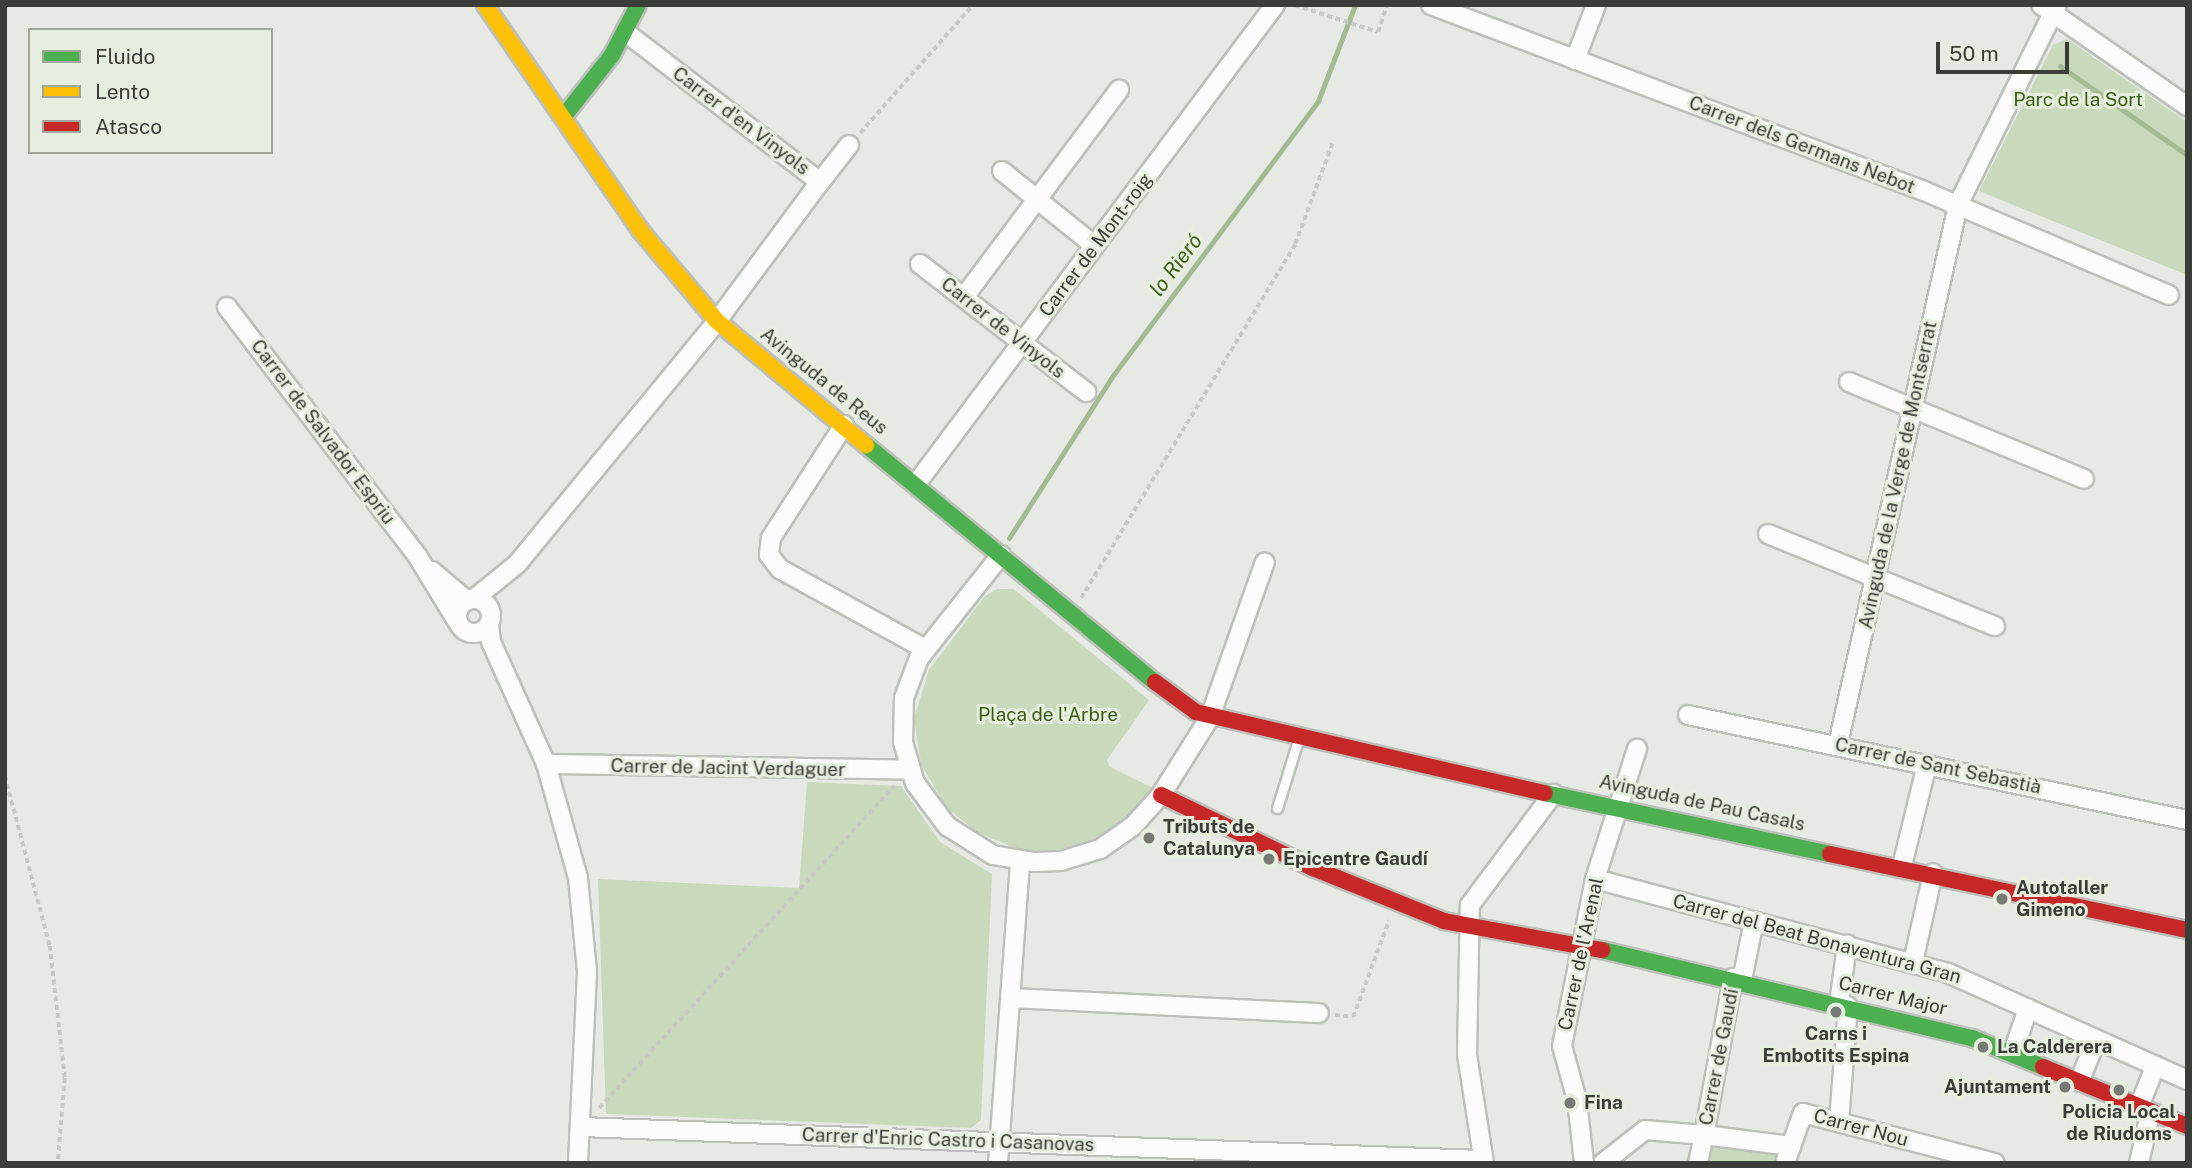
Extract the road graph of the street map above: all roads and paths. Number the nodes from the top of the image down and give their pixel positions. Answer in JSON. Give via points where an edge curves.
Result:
{"nodes":[{"id":1,"x":485,"y":5,"type":"edge"},
{"id":2,"x":638,"y":5,"type":"edge"},
{"id":3,"x":973,"y":5,"type":"edge"},
{"id":4,"x":1275,"y":5,"type":"edge"},
{"id":5,"x":1296,"y":5,"type":"edge"},
{"id":6,"x":1387,"y":5,"type":"edge"},
{"id":7,"x":1431,"y":5,"type":"edge"},
{"id":8,"x":1596,"y":5,"type":"edge"},
{"id":9,"x":2050,"y":8,"type":"edge"},
{"id":10,"x":625,"y":32,"type":"junction"},
{"id":11,"x":1575,"y":60,"type":"junction"},
{"id":12,"x":1119,"y":90,"type":"dead end"},
{"id":13,"x":2187,"y":106,"type":"edge"},
{"id":14,"x":565,"y":116,"type":"junction"},
{"id":15,"x":1333,"y":142,"type":"dead end"},
{"id":16,"x":849,"y":145,"type":"joint"},
{"id":17,"x":1002,"y":171,"type":"dead end"},
{"id":18,"x":820,"y":182,"type":"junction"},
{"id":19,"x":1037,"y":200,"type":"junction"},
{"id":20,"x":1958,"y":205,"type":"junction"},
{"id":21,"x":1095,"y":246,"type":"junction"},
{"id":22,"x":920,"y":264,"type":"dead end"},
{"id":23,"x":2169,"y":295,"type":"dead end"},
{"id":24,"x":964,"y":297,"type":"junction"},
{"id":25,"x":227,"y":307,"type":"dead end"},
{"id":26,"x":717,"y":321,"type":"junction"},
{"id":27,"x":1022,"y":343,"type":"junction"},
{"id":28,"x":1849,"y":382,"type":"dead end"},
{"id":29,"x":1086,"y":391,"type":"dead end"},
{"id":30,"x":1913,"y":409,"type":"junction"},
{"id":31,"x":844,"y":425,"type":"junction"},
{"id":32,"x":2084,"y":479,"type":"dead end"},
{"id":33,"x":916,"y":484,"type":"junction"},
{"id":34,"x":1768,"y":534,"type":"dead end"},
{"id":35,"x":1000,"y":555,"type":"junction"},
{"id":36,"x":418,"y":558,"type":"junction"},
{"id":37,"x":1265,"y":562,"type":"dead end"},
{"id":38,"x":517,"y":564,"type":"junction"},
{"id":39,"x":1876,"y":578,"type":"junction"},
{"id":40,"x":470,"y":600,"type":"junction"},
{"id":41,"x":1071,"y":615,"type":"junction"},
{"id":42,"x":490,"y":619,"type":"junction"},
{"id":43,"x":462,"y":626,"type":"junction"},
{"id":44,"x":1996,"y":626,"type":"dead end"},
{"id":45,"x":925,"y":649,"type":"junction"},
{"id":46,"x":517,"y":704,"type":"junction"},
{"id":47,"x":1688,"y":715,"type":"dead end"},
{"id":48,"x":1210,"y":717,"type":"junction"},
{"id":49,"x":1298,"y":738,"type":"junction"},
{"id":50,"x":1838,"y":744,"type":"junction"},
{"id":51,"x":1637,"y":749,"type":"dead end"},
{"id":52,"x":546,"y":764,"type":"junction"},
{"id":53,"x":1927,"y":764,"type":"junction"},
{"id":54,"x":909,"y":770,"type":"junction"},
{"id":55,"x":5,"y":776,"type":"edge"},
{"id":56,"x":1553,"y":794,"type":"junction"},
{"id":57,"x":1161,"y":795,"type":"junction"},
{"id":58,"x":1616,"y":806,"type":"junction"},
{"id":59,"x":1277,"y":808,"type":"dead end"},
{"id":60,"x":2187,"y":820,"type":"edge"},
{"id":61,"x":1020,"y":861,"type":"junction"},
{"id":62,"x":1902,"y":866,"type":"junction"},
{"id":63,"x":1933,"y":873,"type":"junction"},
{"id":64,"x":1595,"y":879,"type":"junction"},
{"id":65,"x":1395,"y":902,"type":"junction"},
{"id":66,"x":1754,"y":920,"type":"junction"},
{"id":67,"x":1468,"y":926,"type":"junction"},
{"id":68,"x":2187,"y":930,"type":"edge"},
{"id":69,"x":1847,"y":945,"type":"junction"},
{"id":70,"x":1579,"y":949,"type":"junction"},
{"id":71,"x":1913,"y":962,"type":"junction"},
{"id":72,"x":1738,"y":979,"type":"junction"},
{"id":73,"x":1010,"y":998,"type":"junction"},
{"id":74,"x":1843,"y":1005,"type":"junction"},
{"id":75,"x":2028,"y":1009,"type":"junction"},
{"id":76,"x":1319,"y":1013,"type":"joint"},
{"id":77,"x":2095,"y":1043,"type":"junction"},
{"id":78,"x":2014,"y":1052,"type":"junction"},
{"id":79,"x":2155,"y":1067,"type":"junction"},
{"id":80,"x":2187,"y":1080,"type":"edge"},
{"id":81,"x":2079,"y":1082,"type":"junction"},
{"id":82,"x":2144,"y":1111,"type":"junction"},
{"id":83,"x":1839,"y":1122,"type":"junction"},
{"id":84,"x":2187,"y":1126,"type":"edge"},
{"id":85,"x":580,"y":1127,"type":"junction"},
{"id":86,"x":1704,"y":1135,"type":"junction"},
{"id":87,"x":999,"y":1142,"type":"junction"},
{"id":88,"x":1788,"y":1155,"type":"edge"},
{"id":89,"x":1327,"y":1158,"type":"edge"},
{"id":90,"x":1483,"y":1161,"type":"edge"},
{"id":91,"x":58,"y":1163,"type":"edge"},
{"id":92,"x":578,"y":1163,"type":"edge"},
{"id":93,"x":998,"y":1163,"type":"edge"},
{"id":94,"x":1584,"y":1163,"type":"edge"},
{"id":95,"x":1603,"y":1163,"type":"edge"},
{"id":96,"x":1698,"y":1163,"type":"edge"},
{"id":97,"x":1995,"y":1163,"type":"edge"},
{"id":98,"x":2139,"y":1163,"type":"edge"}],
"edges":[{"from":1,"to":14,"type":"street","name":"Avinguda de Reus"},
{"from":2,"to":10,"type":"street"},
{"from":3,"to":16,"type":"path"},
{"from":4,"to":21,"type":"street","name":"Carrer de Mont-roig"},
{"from":5,"to":6,"type":"path","via":[[1378,32]]},
{"from":7,"to":11,"type":"street","name":"Carrer dels Germans Nebot"},
{"from":8,"to":11,"type":"street"},
{"from":9,"to":13,"type":"street"},
{"from":9,"to":20,"type":"street","name":"Avinguda de la Verge de Montserrat"},
{"from":10,"to":14,"type":"street"},
{"from":10,"to":18,"type":"street","name":"Carrer d'en Vinyols"},
{"from":11,"to":20,"type":"street","name":"Carrer dels Germans Nebot"},
{"from":12,"to":19,"type":"street"},
{"from":14,"to":26,"type":"street","name":"Avinguda de Reus","via":[[640,230]]},
{"from":15,"to":41,"type":"path","via":[[1295,244]]},
{"from":16,"to":18,"type":"street"},
{"from":17,"to":19,"type":"street"},
{"from":18,"to":26,"type":"street","name":"Carrer d'en Vinyols"},
{"from":19,"to":21,"type":"street"},
{"from":19,"to":24,"type":"street"},
{"from":20,"to":23,"type":"street","name":"Carrer dels Germans Nebot"},
{"from":20,"to":30,"type":"street","name":"Avinguda de la Verge de Montserrat"},
{"from":21,"to":27,"type":"street","name":"Carrer de Mont-roig"},
{"from":22,"to":24,"type":"street","name":"Carrer de Vinyols"},
{"from":24,"to":27,"type":"street","name":"Carrer de Vinyols"},
{"from":25,"to":36,"type":"street","name":"Carrer de Salvador Espriu"},
{"from":26,"to":31,"type":"street","name":"Avinguda de Reus"},
{"from":26,"to":38,"type":"street","name":"Carrer d'en Vinyols"},
{"from":27,"to":29,"type":"street","name":"Carrer de Vinyols"},
{"from":27,"to":33,"type":"street","name":"Carrer de Mont-roig"},
{"from":28,"to":30,"type":"street"},
{"from":30,"to":32,"type":"street"},
{"from":30,"to":39,"type":"street","name":"Avinguda de la Verge de Montserrat"},
{"from":31,"to":33,"type":"street","name":"Avinguda de Reus"},
{"from":31,"to":45,"type":"street","via":[[771,538],[769,555],[780,569]]},
{"from":33,"to":35,"type":"street","name":"Avinguda de Reus"},
{"from":34,"to":39,"type":"street"},
{"from":35,"to":41,"type":"street","name":"Avinguda de Reus"},
{"from":35,"to":45,"type":"street"},
{"from":36,"to":40,"type":"street","name":"Carrer de Salvador Espriu"},
{"from":36,"to":43,"type":"street","name":"Carrer de Salvador Espriu"},
{"from":37,"to":48,"type":"street"},
{"from":38,"to":40,"type":"street"},
{"from":38,"to":42,"type":"street"},
{"from":39,"to":44,"type":"street"},
{"from":39,"to":50,"type":"street","name":"Avinguda de la Verge de Montserrat"},
{"from":40,"to":42,"type":"street","name":"Carrer de Salvador Espriu"},
{"from":40,"to":43,"type":"street"},
{"from":41,"to":48,"type":"street","name":"Avinguda de Reus","via":[[1169,694]]},
{"from":42,"to":43,"type":"street","via":[[479,633]]},
{"from":42,"to":46,"type":"street","name":"Carrer de Salvador Espriu"},
{"from":43,"to":46,"type":"street","name":"Carrer de Salvador Espriu"},
{"from":45,"to":54,"type":"street","via":[[903,706]]},
{"from":46,"to":52,"type":"street","name":"Carrer de Salvador Espriu"},
{"from":47,"to":50,"type":"street","name":"Carrer de Sant Sebastià"},
{"from":48,"to":49,"type":"street","name":"Avinguda de Pau Casals"},
{"from":48,"to":57,"type":"street"},
{"from":49,"to":56,"type":"street","name":"Avinguda de Pau Casals"},
{"from":49,"to":59,"type":"lane"},
{"from":50,"to":53,"type":"street","name":"Carrer de Sant Sebastià"},
{"from":51,"to":58,"type":"street","name":"Carrer de l'Arenal"},
{"from":52,"to":54,"type":"street","name":"Carrer de Jacint Verdaguer"},
{"from":52,"to":85,"type":"street","name":"Carrer de Salvador Espriu","via":[[568,830],[584,926]]},
{"from":53,"to":60,"type":"street","name":"Carrer de Sant Sebastià"},
{"from":53,"to":62,"type":"street"},
{"from":54,"to":61,"type":"street","via":[[947,826],[981,849]]},
{"from":54,"to":85,"type":"path"},
{"from":55,"to":91,"type":"path","via":[[50,946],[65,1078]]},
{"from":56,"to":58,"type":"street","name":"Avinguda de Pau Casals"},
{"from":56,"to":67,"type":"street","via":[[1481,885]]},
{"from":57,"to":61,"type":"street","via":[[1133,826],[1100,849],[1061,861]]},
{"from":57,"to":65,"type":"street","name":"Carrer Major"},
{"from":58,"to":62,"type":"street","name":"Avinguda de Pau Casals"},
{"from":58,"to":64,"type":"street","name":"Carrer de l'Arenal"},
{"from":61,"to":73,"type":"street"},
{"from":62,"to":63,"type":"street","name":"Avinguda de Pau Casals"},
{"from":63,"to":68,"type":"street","name":"Avinguda de Pau Casals"},
{"from":63,"to":71,"type":"street"},
{"from":64,"to":66,"type":"street","name":"Carrer del Beat Bonaventura Gran"},
{"from":64,"to":70,"type":"street","name":"Carrer de l'Arenal"},
{"from":65,"to":67,"type":"street","name":"Carrer Major"},
{"from":65,"to":76,"type":"path","via":[[1353,1017]]},
{"from":66,"to":69,"type":"street","name":"Carrer del Beat Bonaventura Gran"},
{"from":66,"to":72,"type":"street","name":"Carrer de Gaudí"},
{"from":67,"to":70,"type":"street","name":"Carrer Major"},
{"from":67,"to":90,"type":"street","via":[[1468,1071]]},
{"from":69,"to":71,"type":"street","name":"Carrer del Beat Bonaventura Gran"},
{"from":69,"to":74,"type":"street"},
{"from":70,"to":72,"type":"street","name":"Carrer Major","via":[[1583,945]]},
{"from":70,"to":94,"type":"street","name":"Carrer de l'Arenal","via":[[1562,1052],[1577,1100]]},
{"from":71,"to":75,"type":"street","name":"Carrer del Beat Bonaventura Gran"},
{"from":72,"to":74,"type":"street","name":"Carrer Major"},
{"from":72,"to":86,"type":"street","name":"Carrer de Gaudí"},
{"from":73,"to":76,"type":"street"},
{"from":73,"to":87,"type":"street"},
{"from":74,"to":78,"type":"street","name":"Carrer Major"},
{"from":74,"to":83,"type":"street"},
{"from":75,"to":77,"type":"street","name":"Carrer del Beat Bonaventura Gran"},
{"from":75,"to":78,"type":"street"},
{"from":77,"to":79,"type":"street","name":"Carrer del Beat Bonaventura Gran"},
{"from":77,"to":81,"type":"street"},
{"from":78,"to":81,"type":"street","name":"Carrer Major"},
{"from":79,"to":80,"type":"street","name":"Carrer del Beat Bonaventura Gran"},
{"from":79,"to":82,"type":"street"},
{"from":81,"to":82,"type":"street","name":"Carrer Major"},
{"from":82,"to":84,"type":"street","name":"Carrer Major"},
{"from":82,"to":98,"type":"street"},
{"from":83,"to":88,"type":"street","name":"Carrer Nou","via":[[1803,1113]]},
{"from":83,"to":97,"type":"street","name":"Carrer Nou"},
{"from":85,"to":87,"type":"street","name":"Carrer d'Enric Castro i Casanovas"},
{"from":85,"to":92,"type":"street","name":"Carrer de Salvador Espriu"},
{"from":86,"to":88,"type":"street"},
{"from":86,"to":95,"type":"street","via":[[1645,1130]]},
{"from":86,"to":96,"type":"street","name":"Carrer de Gaudí"},
{"from":87,"to":89,"type":"street","name":"Carrer d'Enric Castro i Casanovas"},
{"from":87,"to":93,"type":"street"},
{"from":89,"to":90,"type":"street","name":"Carrer d'Enric Castro i Casanovas"}]}
